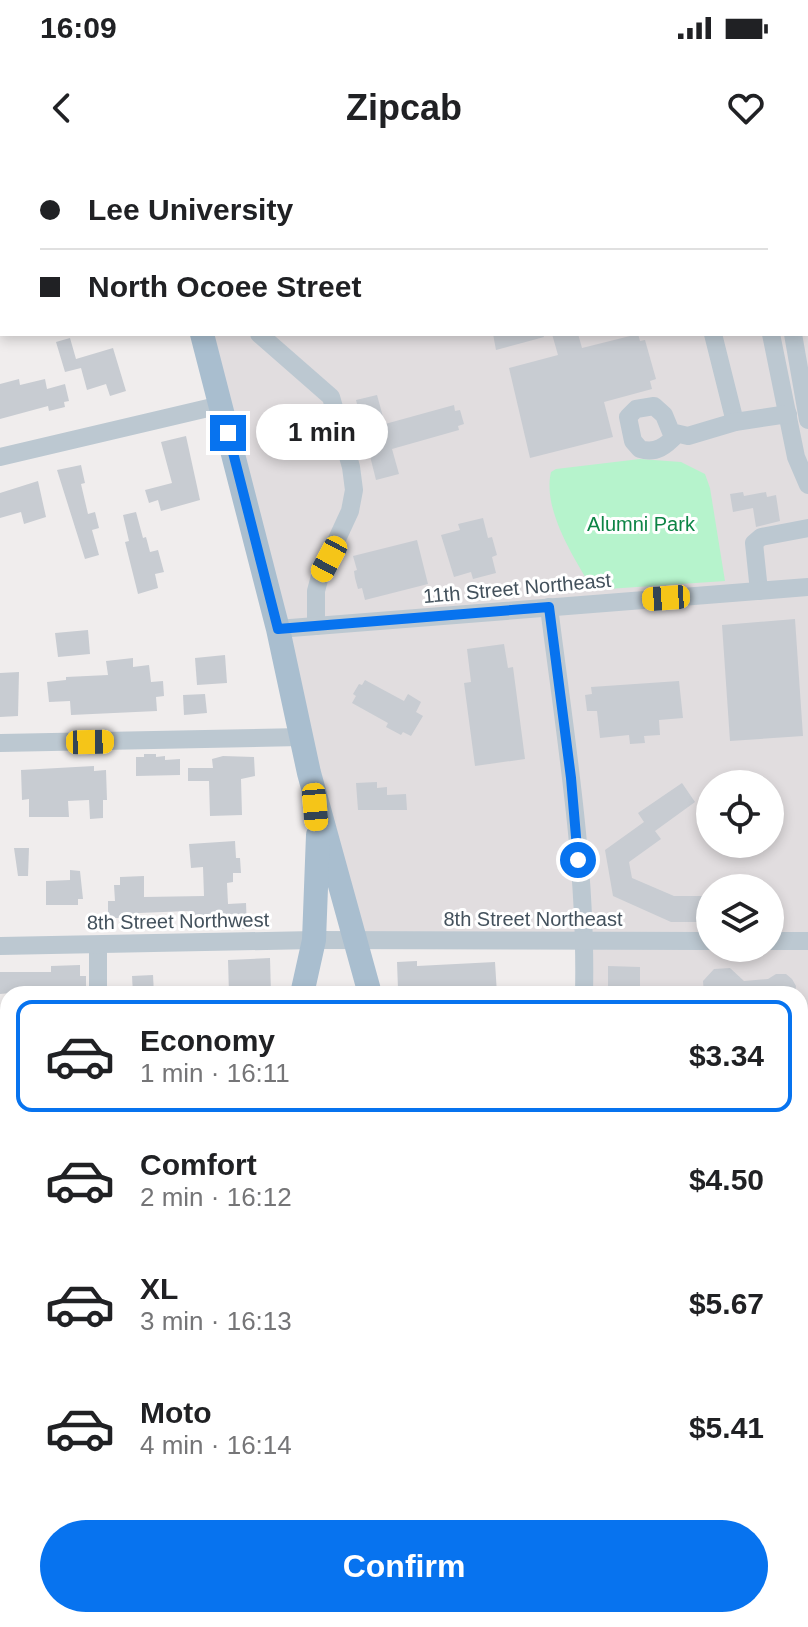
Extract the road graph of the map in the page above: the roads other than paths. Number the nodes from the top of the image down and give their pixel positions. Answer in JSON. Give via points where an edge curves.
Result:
{"nodes":[{"id":1,"x":203,"y":336,"type":"edge"},
{"id":2,"x":261,"y":336,"type":"edge"},
{"id":3,"x":714,"y":336,"type":"edge"},
{"id":4,"x":772,"y":336,"type":"edge"},
{"id":5,"x":793,"y":336,"type":"edge"},
{"id":6,"x":221,"y":405,"type":"junction"},
{"id":7,"x":802,"y":412,"type":"edge"},
{"id":8,"x":735,"y":422,"type":"junction"},
{"id":9,"x":677,"y":434,"type":"dead end"},
{"id":10,"x":0,"y":457,"type":"edge"},
{"id":11,"x":808,"y":485,"type":"edge"},
{"id":12,"x":808,"y":528,"type":"edge"},
{"id":13,"x":808,"y":587,"type":"edge"},
{"id":14,"x":759,"y":591,"type":"junction"},
{"id":15,"x":549,"y":607,"type":"junction"},
{"id":16,"x":316,"y":626,"type":"junction"},
{"id":17,"x":278,"y":629,"type":"junction"},
{"id":18,"x":301,"y":737,"type":"junction"},
{"id":19,"x":0,"y":743,"type":"edge"},
{"id":20,"x":309,"y":773,"type":"junction"},
{"id":21,"x":356,"y":939,"type":"junction"},
{"id":22,"x":314,"y":940,"type":"junction"},
{"id":23,"x":586,"y":941,"type":"junction"},
{"id":24,"x":696,"y":941,"type":"edge"},
{"id":25,"x":784,"y":941,"type":"edge"},
{"id":26,"x":808,"y":941,"type":"edge"},
{"id":27,"x":98,"y":945,"type":"junction"},
{"id":28,"x":0,"y":946,"type":"edge"},
{"id":29,"x":98,"y":986,"type":"edge"},
{"id":30,"x":304,"y":986,"type":"edge"},
{"id":31,"x":368,"y":986,"type":"edge"},
{"id":32,"x":584,"y":986,"type":"edge"}],
"edges":[{"from":1,"to":6,"type":"main road"},
{"from":2,"to":16,"type":"street","via":[[331,397],[351,467],[350,511],[320,576]]},
{"from":3,"to":8,"type":"street"},
{"from":4,"to":7,"type":"street"},
{"from":5,"to":7,"type":"street"},
{"from":6,"to":10,"type":"street"},
{"from":6,"to":17,"type":"main road"},
{"from":7,"to":8,"type":"street"},
{"from":7,"to":11,"type":"street","via":[[796,457]]},
{"from":8,"to":9,"type":"street","via":[[688,436]]},
{"from":12,"to":14,"type":"street","via":[[754,543]]},
{"from":13,"to":14,"type":"street","name":"11th Street Northeast"},
{"from":14,"to":15,"type":"street","name":"11th Street Northeast"},
{"from":15,"to":16,"type":"street","name":"11th Street Northeast"},
{"from":15,"to":23,"type":"street"},
{"from":16,"to":17,"type":"street","name":"11th Street Northeast"},
{"from":17,"to":18,"type":"main road"},
{"from":18,"to":19,"type":"street"},
{"from":18,"to":20,"type":"main road"},
{"from":20,"to":21,"type":"main road"},
{"from":20,"to":22,"type":"main road","via":[[318,833]]},
{"from":21,"to":22,"type":"street","name":"8th Street Northwest"},
{"from":21,"to":23,"type":"street","name":"8th Street Northeast"},
{"from":21,"to":31,"type":"main road"},
{"from":22,"to":27,"type":"street","name":"8th Street Northwest"},
{"from":22,"to":30,"type":"main road"},
{"from":23,"to":24,"type":"street","name":"8th Street Northeast"},
{"from":23,"to":32,"type":"street"},
{"from":25,"to":26,"type":"street"},
{"from":27,"to":28,"type":"street","name":"8th Street Northwest"},
{"from":27,"to":29,"type":"street"}]}
